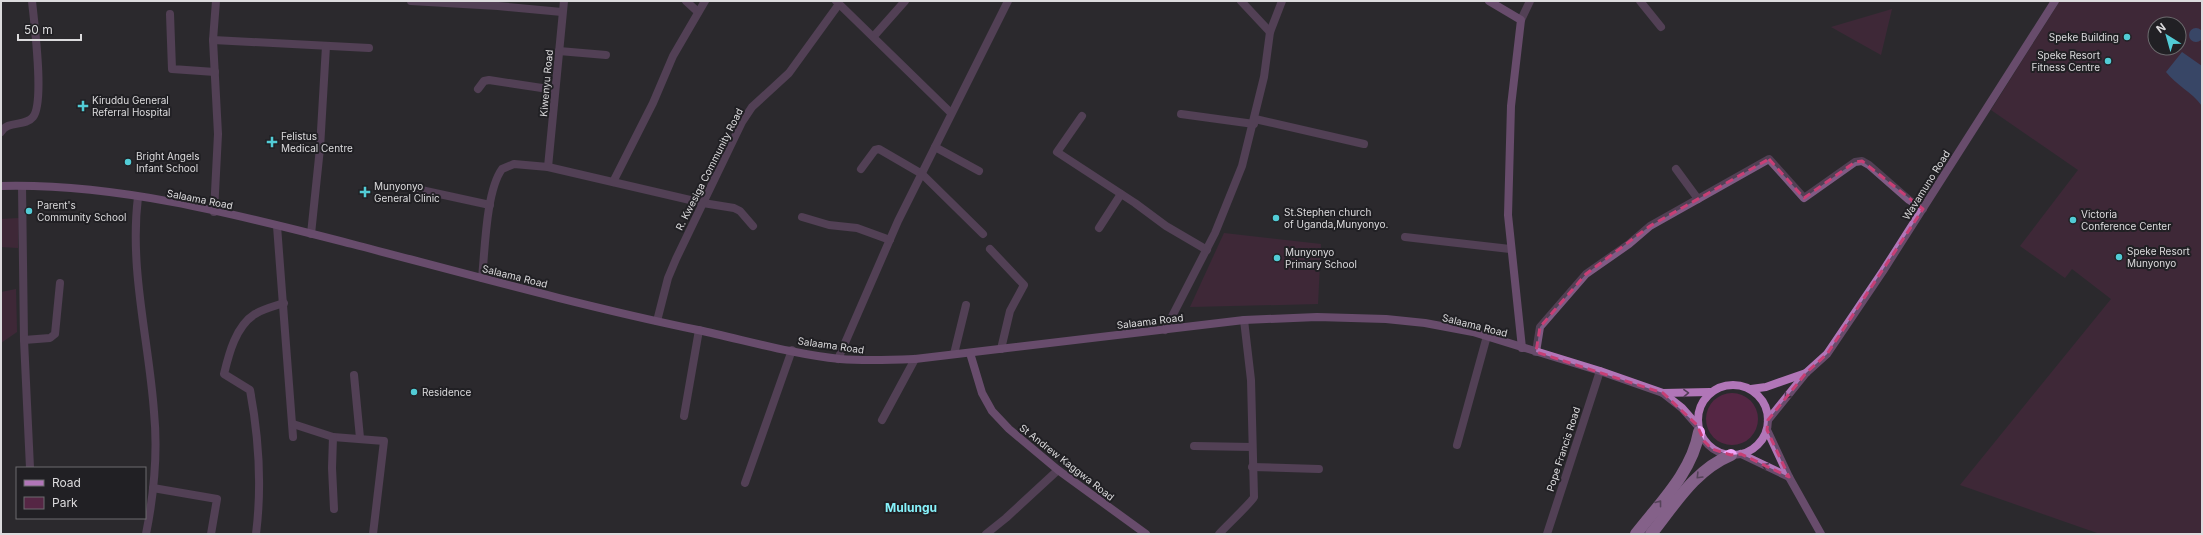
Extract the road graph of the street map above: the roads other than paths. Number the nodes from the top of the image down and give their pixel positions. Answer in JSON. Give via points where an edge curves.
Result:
{"nodes":[{"id":1,"x":32,"y":1,"type":"edge"},
{"id":2,"x":216,"y":1,"type":"edge"},
{"id":3,"x":411,"y":1,"type":"edge"},
{"id":4,"x":564,"y":1,"type":"edge"},
{"id":5,"x":686,"y":1,"type":"edge"},
{"id":6,"x":705,"y":1,"type":"edge"},
{"id":7,"x":905,"y":1,"type":"edge"},
{"id":8,"x":1008,"y":1,"type":"edge"},
{"id":9,"x":1241,"y":1,"type":"edge"},
{"id":10,"x":1282,"y":1,"type":"edge"},
{"id":11,"x":1489,"y":1,"type":"edge"},
{"id":12,"x":1530,"y":1,"type":"edge"},
{"id":13,"x":1640,"y":1,"type":"edge"},
{"id":14,"x":2055,"y":1,"type":"edge"},
{"id":15,"x":838,"y":3,"type":"edge"},
{"id":16,"x":562,"y":12,"type":"junction"},
{"id":17,"x":698,"y":12,"type":"junction"},
{"id":18,"x":170,"y":14,"type":"dead end"},
{"id":19,"x":1522,"y":20,"type":"junction"},
{"id":20,"x":1661,"y":27,"type":"dead end"},
{"id":21,"x":1270,"y":32,"type":"junction"},
{"id":22,"x":874,"y":36,"type":"junction"},
{"id":23,"x":213,"y":40,"type":"junction"},
{"id":24,"x":326,"y":46,"type":"junction"},
{"id":25,"x":369,"y":48,"type":"dead end"},
{"id":26,"x":559,"y":51,"type":"junction"},
{"id":27,"x":606,"y":54,"type":"dead end"},
{"id":28,"x":215,"y":72,"type":"junction"},
{"id":29,"x":478,"y":89,"type":"dead end"},
{"id":30,"x":555,"y":90,"type":"junction"},
{"id":31,"x":950,"y":112,"type":"junction"},
{"id":32,"x":1181,"y":114,"type":"dead end"},
{"id":33,"x":1082,"y":116,"type":"dead end"},
{"id":34,"x":1255,"y":122,"type":"junction"},
{"id":35,"x":1,"y":132,"type":"edge"},
{"id":36,"x":1364,"y":144,"type":"dead end"},
{"id":37,"x":935,"y":147,"type":"junction"},
{"id":38,"x":548,"y":167,"type":"junction"},
{"id":39,"x":861,"y":169,"type":"dead end"},
{"id":40,"x":1676,"y":169,"type":"dead end"},
{"id":41,"x":979,"y":171,"type":"dead end"},
{"id":42,"x":922,"y":174,"type":"junction"},
{"id":43,"x":613,"y":182,"type":"junction"},
{"id":44,"x":1,"y":186,"type":"edge"},
{"id":45,"x":22,"y":186,"type":"junction"},
{"id":46,"x":421,"y":190,"type":"dead end"},
{"id":47,"x":1121,"y":194,"type":"junction"},
{"id":48,"x":138,"y":197,"type":"junction"},
{"id":49,"x":1698,"y":199,"type":"junction"},
{"id":50,"x":703,"y":203,"type":"junction"},
{"id":51,"x":490,"y":205,"type":"junction"},
{"id":52,"x":1923,"y":209,"type":"junction"},
{"id":53,"x":214,"y":212,"type":"junction"},
{"id":54,"x":802,"y":217,"type":"dead end"},
{"id":55,"x":277,"y":226,"type":"junction"},
{"id":56,"x":753,"y":226,"type":"dead end"},
{"id":57,"x":1099,"y":228,"type":"dead end"},
{"id":58,"x":311,"y":234,"type":"junction"},
{"id":59,"x":983,"y":234,"type":"dead end"},
{"id":60,"x":1405,"y":237,"type":"dead end"},
{"id":61,"x":890,"y":240,"type":"junction"},
{"id":62,"x":990,"y":249,"type":"dead end"},
{"id":63,"x":1510,"y":249,"type":"junction"},
{"id":64,"x":1207,"y":250,"type":"junction"},
{"id":65,"x":482,"y":278,"type":"junction"},
{"id":66,"x":60,"y":283,"type":"dead end"},
{"id":67,"x":284,"y":303,"type":"junction"},
{"id":68,"x":966,"y":305,"type":"dead end"},
{"id":69,"x":1244,"y":320,"type":"junction"},
{"id":70,"x":657,"y":322,"type":"junction"},
{"id":71,"x":699,"y":330,"type":"junction"},
{"id":72,"x":1166,"y":330,"type":"junction"},
{"id":73,"x":1487,"y":336,"type":"junction"},
{"id":74,"x":24,"y":340,"type":"junction"},
{"id":75,"x":1522,"y":348,"type":"junction"},
{"id":76,"x":1001,"y":349,"type":"junction"},
{"id":77,"x":792,"y":350,"type":"junction"},
{"id":78,"x":1536,"y":352,"type":"junction"},
{"id":79,"x":970,"y":353,"type":"junction"},
{"id":80,"x":954,"y":354,"type":"junction"},
{"id":81,"x":838,"y":358,"type":"junction"},
{"id":82,"x":915,"y":359,"type":"junction"},
{"id":83,"x":1600,"y":371,"type":"junction"},
{"id":84,"x":1806,"y":373,"type":"junction"},
{"id":85,"x":354,"y":375,"type":"dead end"},
{"id":86,"x":1752,"y":389,"type":"junction"},
{"id":87,"x":1710,"y":392,"type":"junction"},
{"id":88,"x":1663,"y":393,"type":"junction"},
{"id":89,"x":684,"y":416,"type":"dead end"},
{"id":90,"x":882,"y":420,"type":"dead end"},
{"id":91,"x":1768,"y":420,"type":"junction"},
{"id":92,"x":293,"y":424,"type":"junction"},
{"id":93,"x":1698,"y":429,"type":"junction"},
{"id":94,"x":1767,"y":430,"type":"junction"},
{"id":95,"x":293,"y":437,"type":"dead end"},
{"id":96,"x":333,"y":437,"type":"junction"},
{"id":97,"x":360,"y":438,"type":"junction"},
{"id":98,"x":1457,"y":445,"type":"dead end"},
{"id":99,"x":1194,"y":446,"type":"dead end"},
{"id":100,"x":1252,"y":448,"type":"junction"},
{"id":101,"x":1736,"y":455,"type":"junction"},
{"id":102,"x":30,"y":467,"type":"edge"},
{"id":103,"x":1252,"y":467,"type":"junction"},
{"id":104,"x":1319,"y":469,"type":"dead end"},
{"id":105,"x":1058,"y":470,"type":"junction"},
{"id":106,"x":1788,"y":477,"type":"junction"},
{"id":107,"x":744,"y":483,"type":"dead end"},
{"id":108,"x":153,"y":488,"type":"junction"},
{"id":109,"x":334,"y":509,"type":"dead end"},
{"id":110,"x":1818,"y":533,"type":"edge"},
{"id":111,"x":146,"y":534,"type":"edge"},
{"id":112,"x":211,"y":534,"type":"edge"},
{"id":113,"x":256,"y":534,"type":"edge"},
{"id":114,"x":373,"y":534,"type":"edge"},
{"id":115,"x":986,"y":534,"type":"edge"},
{"id":116,"x":1146,"y":534,"type":"edge"},
{"id":117,"x":1219,"y":534,"type":"edge"},
{"id":118,"x":1547,"y":534,"type":"edge"},
{"id":119,"x":1636,"y":534,"type":"edge"},
{"id":120,"x":1651,"y":534,"type":"edge"}],
"edges":[{"from":1,"to":35,"type":"street","via":[[37,62],[37,102],[34,116],[28,121],[6,126]]},
{"from":2,"to":23,"type":"street"},
{"from":3,"to":16,"type":"street"},
{"from":4,"to":16,"type":"street","name":"Kiwenyu Road"},
{"from":5,"to":17,"type":"street"},
{"from":6,"to":17,"type":"street"},
{"from":7,"to":22,"type":"street"},
{"from":8,"to":31,"type":"street"},
{"from":9,"to":21,"type":"street"},
{"from":10,"to":21,"type":"street"},
{"from":11,"to":19,"type":"main road"},
{"from":12,"to":19,"type":"street"},
{"from":13,"to":20,"type":"street"},
{"from":14,"to":52,"type":"main road","name":"Wavamuno Road"},
{"from":15,"to":22,"type":"street"},
{"from":15,"to":50,"type":"street","name":"R. Kwesiga Community Road","via":[[789,72],[750,109]]},
{"from":16,"to":26,"type":"street","name":"Kiwenyu Road"},
{"from":17,"to":43,"type":"street","via":[[673,56],[653,103]]},
{"from":18,"to":28,"type":"street","via":[[172,69]]},
{"from":19,"to":63,"type":"main road","via":[[1511,106],[1508,216]]},
{"from":21,"to":34,"type":"street"},
{"from":22,"to":31,"type":"street"},
{"from":23,"to":24,"type":"street"},
{"from":23,"to":28,"type":"street"},
{"from":24,"to":25,"type":"street"},
{"from":24,"to":58,"type":"street","via":[[320,148]]},
{"from":26,"to":27,"type":"street"},
{"from":26,"to":30,"type":"street","name":"Kiwenyu Road"},
{"from":28,"to":53,"type":"street","via":[[218,134]]},
{"from":29,"to":30,"type":"street","via":[[484,81],[489,80]]},
{"from":30,"to":38,"type":"street","name":"Kiwenyu Road"},
{"from":31,"to":37,"type":"street"},
{"from":32,"to":34,"type":"street"},
{"from":33,"to":47,"type":"street","via":[[1057,152]]},
{"from":34,"to":36,"type":"street"},
{"from":34,"to":64,"type":"street","via":[[1242,166]]},
{"from":37,"to":41,"type":"street"},
{"from":37,"to":42,"type":"street"},
{"from":38,"to":43,"type":"street"},
{"from":38,"to":51,"type":"street","via":[[514,164],[502,169],[495,183]]},
{"from":39,"to":42,"type":"street","via":[[875,150],[879,149]]},
{"from":40,"to":49,"type":"street"},
{"from":42,"to":59,"type":"street"},
{"from":42,"to":61,"type":"street"},
{"from":43,"to":50,"type":"street"},
{"from":44,"to":45,"type":"main road","name":"Salaama Road"},
{"from":45,"to":48,"type":"main road","name":"Salaama Road"},
{"from":45,"to":74,"type":"street"},
{"from":46,"to":51,"type":"street"},
{"from":47,"to":57,"type":"street"},
{"from":47,"to":64,"type":"street","via":[[1166,226]]},
{"from":48,"to":53,"type":"main road","name":"Salaama Road"},
{"from":48,"to":108,"type":"street","via":[[134,234],[155,421]]},
{"from":49,"to":52,"type":"street","via":[[1768,159],[1804,198],[1855,162],[1862,161]]},
{"from":49,"to":78,"type":"street","via":[[1650,226],[1586,274],[1540,327]]},
{"from":50,"to":56,"type":"street","via":[[734,208]]},
{"from":50,"to":70,"type":"street","name":"R. Kwesiga Community Road","via":[[671,272]]},
{"from":51,"to":65,"type":"street"},
{"from":52,"to":84,"type":"main road","name":"Wavamuno Road","via":[[1827,354]]},
{"from":53,"to":55,"type":"main road","name":"Salaama Road"},
{"from":54,"to":61,"type":"street","via":[[829,225],[857,228]]},
{"from":55,"to":58,"type":"main road","name":"Salaama Road"},
{"from":55,"to":67,"type":"street"},
{"from":58,"to":65,"type":"main road","name":"Salaama Road"},
{"from":60,"to":63,"type":"street"},
{"from":61,"to":81,"type":"street"},
{"from":62,"to":76,"type":"street","via":[[1024,285],[1010,311]]},
{"from":63,"to":75,"type":"main road"},
{"from":64,"to":72,"type":"street"},
{"from":65,"to":70,"type":"main road","name":"Salaama Road"},
{"from":66,"to":74,"type":"street","via":[[55,334],[50,338]]},
{"from":67,"to":92,"type":"street"},
{"from":67,"to":113,"type":"street","via":[[254,314],[238,333],[230,349],[224,374],[250,390],[256,421],[261,499]]},
{"from":68,"to":80,"type":"street"},
{"from":69,"to":72,"type":"main road","name":"Salaama Road"},
{"from":69,"to":73,"type":"main road","name":"Salaama Road","via":[[1317,317],[1386,319],[1425,323]]},
{"from":69,"to":100,"type":"street","via":[[1251,380]]},
{"from":70,"to":71,"type":"main road","name":"Salaama Road"},
{"from":71,"to":77,"type":"main road","name":"Salaama Road"},
{"from":71,"to":89,"type":"street"},
{"from":72,"to":76,"type":"main road","name":"Salaama Road"},
{"from":73,"to":75,"type":"main road","name":"Salaama Road"},
{"from":73,"to":98,"type":"street"},
{"from":74,"to":102,"type":"street"},
{"from":75,"to":78,"type":"main road","name":"Salaama Road"},
{"from":76,"to":79,"type":"main road","name":"Salaama Road"},
{"from":77,"to":81,"type":"main road","name":"Salaama Road"},
{"from":77,"to":107,"type":"street"},
{"from":78,"to":83,"type":"main road","name":"Salaama Road"},
{"from":79,"to":80,"type":"main road","name":"Salaama Road"},
{"from":79,"to":105,"type":"main road","name":"St Andrew Kaggwa Road","via":[[978,385],[992,411],[1009,430]]},
{"from":80,"to":82,"type":"main road","name":"Salaama Road"},
{"from":81,"to":82,"type":"main road","name":"Salaama Road","via":[[873,361]]},
{"from":82,"to":90,"type":"street"},
{"from":83,"to":88,"type":"main road","name":"Salaama Road"},
{"from":83,"to":118,"type":"street","name":"Pope Francis Road"},
{"from":84,"to":86,"type":"main road","name":"Wavamuno Road"},
{"from":84,"to":91,"type":"main road","name":"Wavamuno Road","one_way":true},
{"from":85,"to":97,"type":"street"},
{"from":86,"to":87,"type":"main road","via":[[1730,384],[1719,386]]},
{"from":86,"to":91,"type":"main road","via":[[1764,402]]},
{"from":88,"to":87,"type":"main road","name":"Salaama Road","one_way":true},
{"from":87,"to":93,"type":"main road","via":[[1698,410]]},
{"from":88,"to":93,"type":"main road","name":"Salaama Road","via":[[1682,408]]},
{"from":91,"to":94,"type":"main road"},
{"from":92,"to":95,"type":"street"},
{"from":92,"to":96,"type":"street"},
{"from":93,"to":101,"type":"main road","via":[[1704,442],[1712,449]]},
{"from":119,"to":93,"type":"highway","one_way":true,"via":[[1689,464],[1696,448]]},
{"from":94,"to":101,"type":"main road","via":[[1757,445]]},
{"from":94,"to":106,"type":"main road"},
{"from":96,"to":97,"type":"street"},
{"from":96,"to":109,"type":"street"},
{"from":97,"to":114,"type":"street","via":[[384,441]]},
{"from":99,"to":100,"type":"street"},
{"from":100,"to":103,"type":"street"},
{"from":106,"to":101,"type":"main road","one_way":true},
{"from":101,"to":120,"type":"highway","one_way":true,"via":[[1716,461],[1701,473]]},
{"from":103,"to":104,"type":"street"},
{"from":103,"to":117,"type":"street","via":[[1252,502]]},
{"from":105,"to":115,"type":"street"},
{"from":105,"to":116,"type":"main road","name":"St Andrew Kaggwa Road"},
{"from":106,"to":110,"type":"main road"},
{"from":108,"to":111,"type":"street"},
{"from":108,"to":112,"type":"street","via":[[217,500]]}]}
